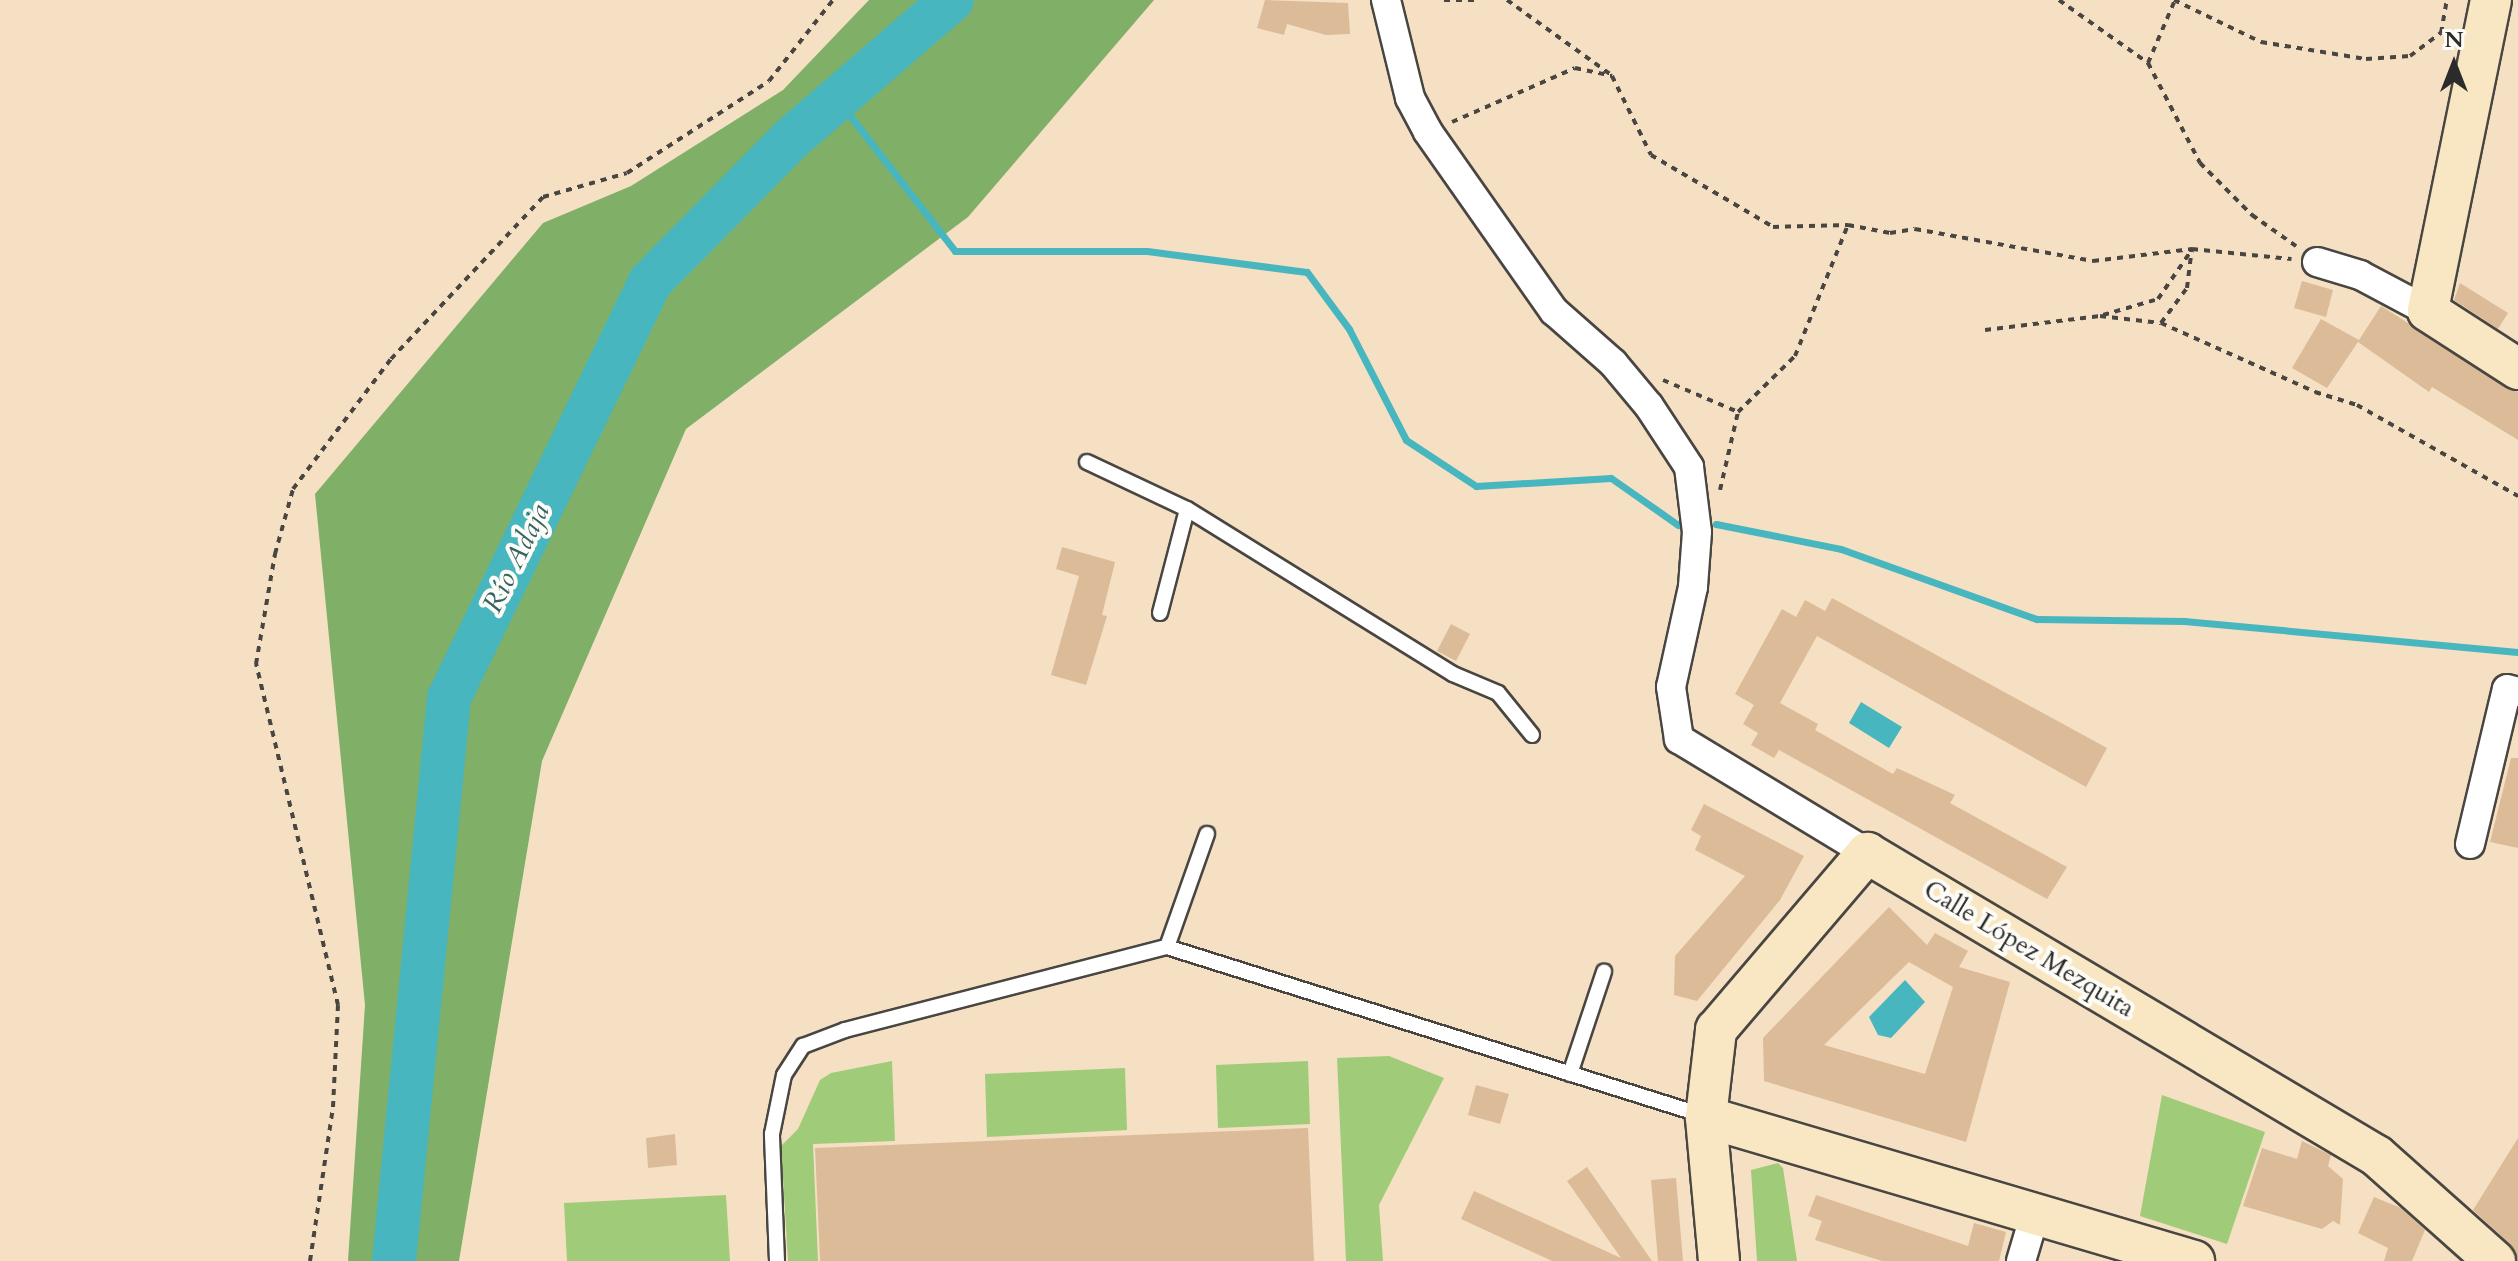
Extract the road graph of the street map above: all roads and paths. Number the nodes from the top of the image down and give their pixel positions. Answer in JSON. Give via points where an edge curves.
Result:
{"nodes":[{"id":1,"x":833,"y":0,"type":"edge"},
{"id":2,"x":1386,"y":0,"type":"edge"},
{"id":3,"x":1444,"y":0,"type":"edge"},
{"id":4,"x":1478,"y":0,"type":"edge"},
{"id":5,"x":1507,"y":0,"type":"edge"},
{"id":6,"x":2059,"y":0,"type":"edge"},
{"id":7,"x":2175,"y":0,"type":"edge"},
{"id":8,"x":2447,"y":0,"type":"edge"},
{"id":9,"x":2491,"y":0,"type":"edge"},
{"id":10,"x":2148,"y":63,"type":"junction"},
{"id":11,"x":1612,"y":76,"type":"junction"},
{"id":12,"x":1428,"y":132,"type":"junction"},
{"id":13,"x":1848,"y":225,"type":"junction"},
{"id":14,"x":2192,"y":249,"type":"junction"},
{"id":15,"x":2317,"y":262,"type":"junction"},
{"id":16,"x":2428,"y":311,"type":"junction"},
{"id":17,"x":2100,"y":316,"type":"junction"},
{"id":18,"x":2161,"y":323,"type":"junction"},
{"id":19,"x":1985,"y":330,"type":"dead end"},
{"id":20,"x":1613,"y":363,"type":"junction"},
{"id":21,"x":2518,"y":369,"type":"edge"},
{"id":22,"x":1738,"y":412,"type":"junction"},
{"id":23,"x":1087,"y":462,"type":"dead end"},
{"id":24,"x":2518,"y":496,"type":"edge"},
{"id":25,"x":1187,"y":509,"type":"junction"},
{"id":26,"x":1697,"y":532,"type":"junction"},
{"id":27,"x":1160,"y":613,"type":"dead end"},
{"id":28,"x":2518,"y":692,"type":"edge"},
{"id":29,"x":1532,"y":735,"type":"dead end"},
{"id":30,"x":1207,"y":834,"type":"dead end"},
{"id":31,"x":2470,"y":844,"type":"dead end"},
{"id":32,"x":1867,"y":853,"type":"junction"},
{"id":33,"x":1167,"y":947,"type":"junction"},
{"id":34,"x":1604,"y":972,"type":"dead end"},
{"id":35,"x":1570,"y":1074,"type":"junction"},
{"id":36,"x":1706,"y":1117,"type":"junction"},
{"id":37,"x":2035,"y":1214,"type":"junction"},
{"id":38,"x":2170,"y":1258,"type":"edge"},
{"id":39,"x":310,"y":1261,"type":"edge"},
{"id":40,"x":777,"y":1261,"type":"edge"},
{"id":41,"x":1719,"y":1261,"type":"edge"},
{"id":42,"x":2021,"y":1261,"type":"edge"},
{"id":43,"x":2495,"y":1261,"type":"edge"}],
"edges":[{"from":1,"to":39,"type":"path","via":[[769,81],[627,173],[543,197],[391,359],[293,489],[275,554],[256,664],[338,1005],[333,1107]]},
{"from":2,"to":12,"type":"street","via":[[1410,98]]},
{"from":3,"to":4,"type":"path"},
{"from":5,"to":11,"type":"path"},
{"from":6,"to":10,"type":"path"},
{"from":7,"to":8,"type":"path","via":[[2261,42],[2366,59],[2410,56],[2441,33]]},
{"from":7,"to":10,"type":"path"},
{"from":9,"to":16,"type":"street"},
{"from":10,"to":15,"type":"path","via":[[2200,163],[2252,215]]},
{"from":11,"to":12,"type":"path","via":[[1575,68]]},
{"from":11,"to":13,"type":"path","via":[[1651,155],[1773,227]]},
{"from":12,"to":20,"type":"street","via":[[1554,311]]},
{"from":13,"to":14,"type":"path","via":[[1890,233],[1915,229],[2093,261]]},
{"from":13,"to":22,"type":"path","via":[[1795,356]]},
{"from":14,"to":15,"type":"path"},
{"from":14,"to":17,"type":"path","via":[[2158,299]]},
{"from":14,"to":18,"type":"path","via":[[2187,288]]},
{"from":15,"to":16,"type":"street","via":[[2360,275]]},
{"from":16,"to":21,"type":"street"},
{"from":17,"to":18,"type":"path"},
{"from":17,"to":19,"type":"path"},
{"from":18,"to":24,"type":"path","via":[[2315,392],[2357,405]]},
{"from":20,"to":22,"type":"path"},
{"from":20,"to":26,"type":"street","via":[[1689,467]]},
{"from":22,"to":26,"type":"path","via":[[1717,502]]},
{"from":23,"to":25,"type":"lane"},
{"from":25,"to":27,"type":"lane"},
{"from":25,"to":29,"type":"lane","via":[[1453,674],[1498,693]]},
{"from":26,"to":32,"type":"street","name":"Calle López Mezquita","via":[[1693,587],[1671,687],[1679,739]]},
{"from":28,"to":31,"type":"street","via":[[2507,689]]},
{"from":30,"to":33,"type":"lane"},
{"from":32,"to":36,"type":"street","via":[[1716,1030]]},
{"from":32,"to":43,"type":"street","name":"Calle López Mezquita","via":[[2377,1156]]},
{"from":33,"to":35,"type":"lane"},
{"from":33,"to":40,"type":"lane","via":[[845,1030],[803,1046],[784,1075],[772,1134]]},
{"from":34,"to":35,"type":"lane"},
{"from":35,"to":36,"type":"lane"},
{"from":36,"to":37,"type":"street"},
{"from":36,"to":41,"type":"street"},
{"from":37,"to":38,"type":"street"},
{"from":37,"to":42,"type":"street"}]}
